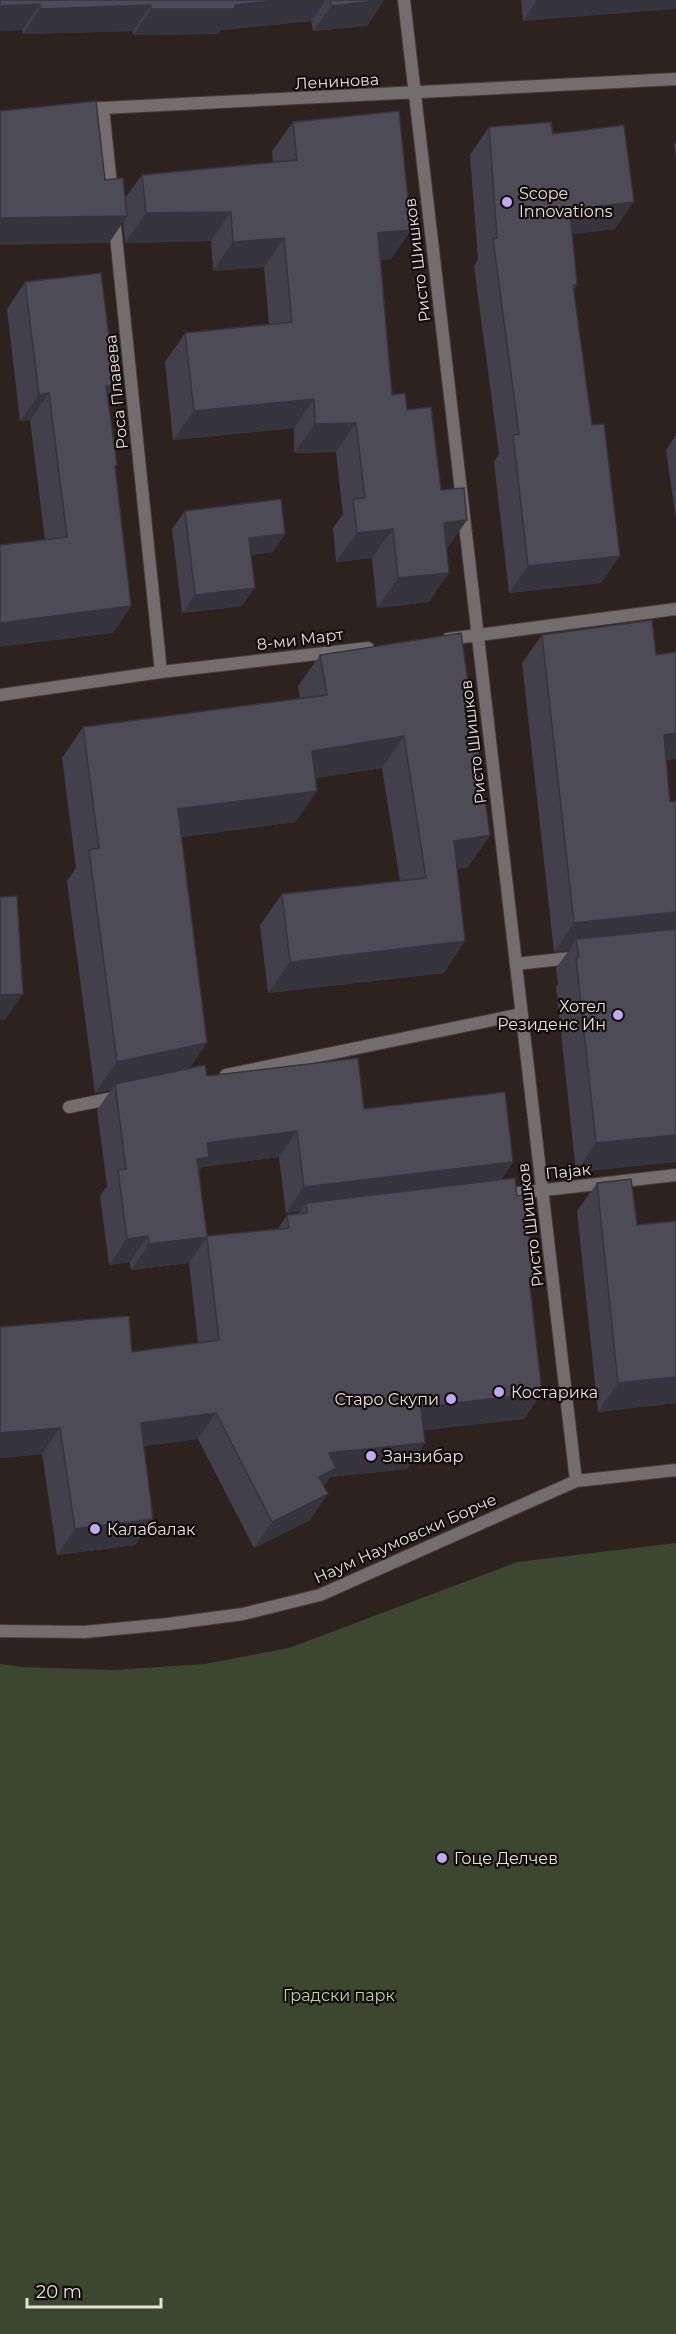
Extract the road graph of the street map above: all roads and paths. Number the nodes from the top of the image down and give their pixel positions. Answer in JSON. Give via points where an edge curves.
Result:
{"nodes":[{"id":1,"x":404,"y":0,"type":"edge"},
{"id":2,"x":676,"y":80,"type":"edge"},
{"id":3,"x":415,"y":93,"type":"junction"},
{"id":4,"x":103,"y":108,"type":"junction"},
{"id":5,"x":69,"y":110,"type":"edge"},
{"id":6,"x":676,"y":609,"type":"edge"},
{"id":7,"x":477,"y":636,"type":"junction"},
{"id":8,"x":430,"y":641,"type":"edge"},
{"id":9,"x":384,"y":646,"type":"edge"},
{"id":10,"x":161,"y":672,"type":"junction"},
{"id":11,"x":0,"y":695,"type":"edge"},
{"id":12,"x":596,"y":955,"type":"edge"},
{"id":13,"x":516,"y":963,"type":"junction"},
{"id":14,"x":522,"y":1014,"type":"junction"},
{"id":15,"x":208,"y":1078,"type":"edge"},
{"id":16,"x":127,"y":1095,"type":"edge"},
{"id":17,"x":69,"y":1107,"type":"dead end"},
{"id":18,"x":676,"y":1175,"type":"edge"},
{"id":19,"x":542,"y":1190,"type":"junction"},
{"id":20,"x":484,"y":1197,"type":"edge"},
{"id":21,"x":676,"y":1470,"type":"edge"},
{"id":22,"x":576,"y":1481,"type":"junction"},
{"id":23,"x":0,"y":1630,"type":"edge"}],
"edges":[{"from":1,"to":3,"type":"street","name":"Ристо Шишков"},
{"from":2,"to":3,"type":"street","name":"Ленинова"},
{"from":3,"to":4,"type":"street","name":"Ленинова"},
{"from":3,"to":7,"type":"street","name":"Ристо Шишков"},
{"from":4,"to":5,"type":"street","name":"Ленинова"},
{"from":4,"to":10,"type":"street","name":"Роса Плавева"},
{"from":6,"to":7,"type":"street"},
{"from":7,"to":8,"type":"street"},
{"from":7,"to":13,"type":"street","name":"Ристо Шишков"},
{"from":9,"to":10,"type":"street","name":"8-ми Март"},
{"from":10,"to":11,"type":"street","name":"8-ми Март"},
{"from":12,"to":13,"type":"street"},
{"from":13,"to":14,"type":"street","name":"Ристо Шишков"},
{"from":14,"to":15,"type":"street"},
{"from":14,"to":19,"type":"street","name":"Ристо Шишков"},
{"from":16,"to":17,"type":"street"},
{"from":18,"to":19,"type":"street","name":"Пајак"},
{"from":19,"to":20,"type":"street","name":"Пајак"},
{"from":19,"to":22,"type":"street","name":"Ристо Шишков"},
{"from":21,"to":22,"type":"street","name":"Наум Наумовски Борче"},
{"from":22,"to":23,"type":"street","name":"Наум Наумовски Борче","via":[[320,1595],[243,1614],[168,1624],[84,1632]]}]}
